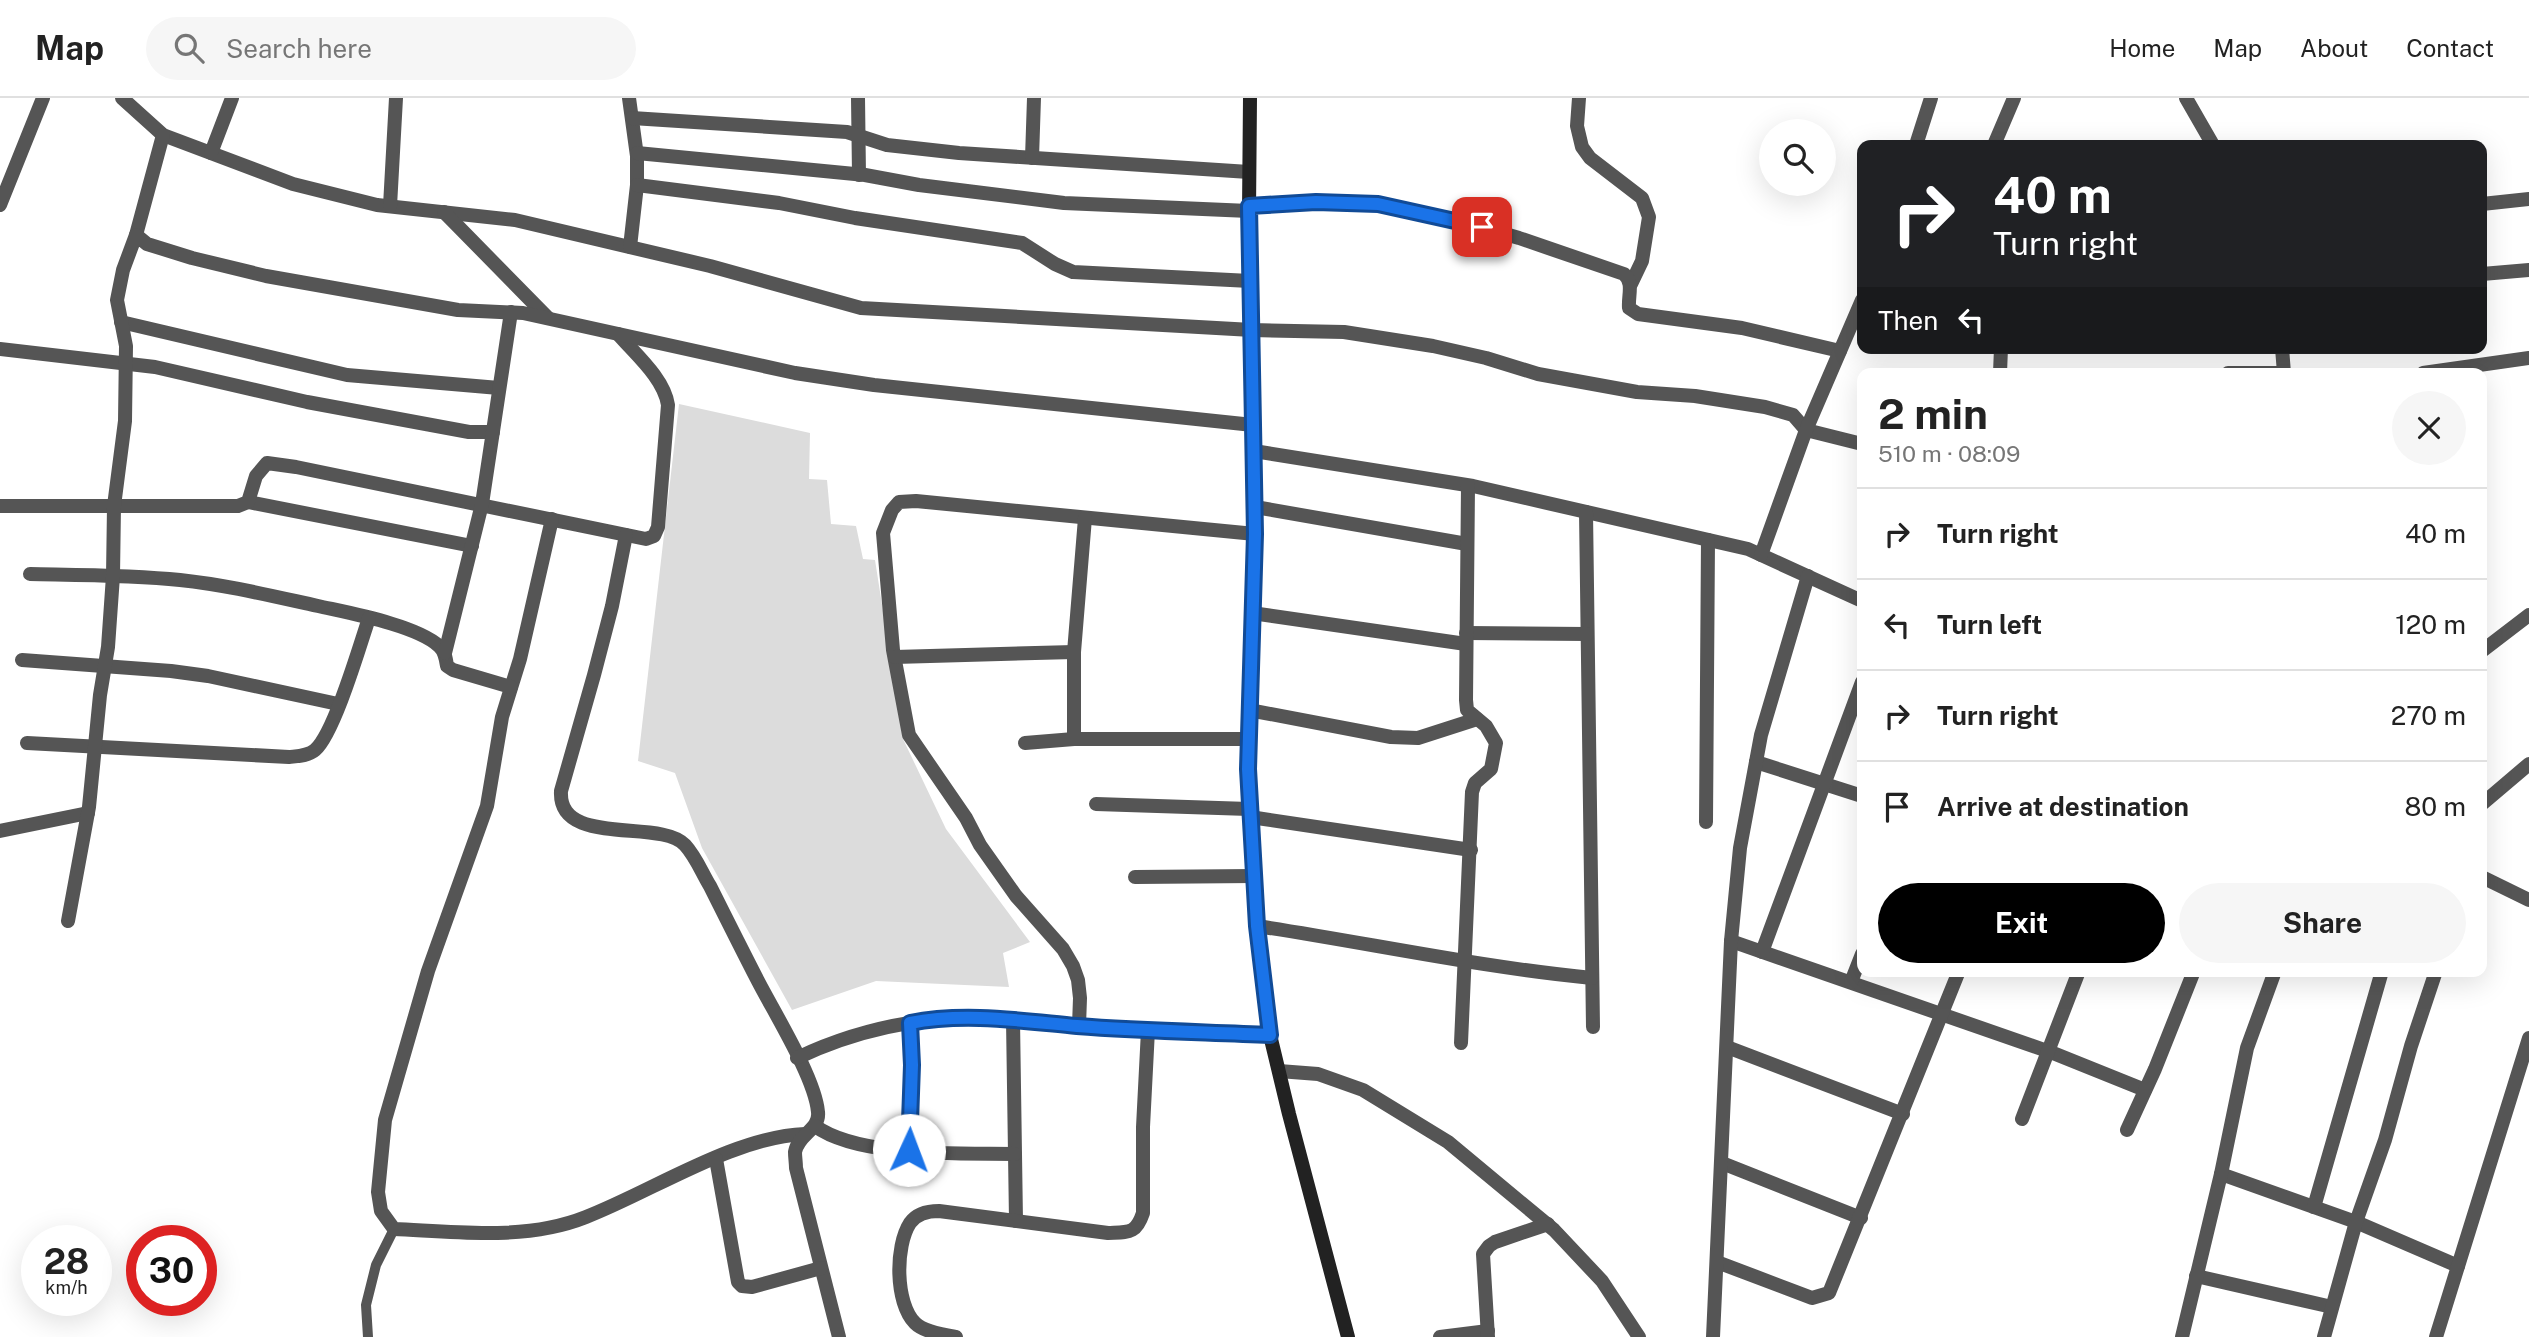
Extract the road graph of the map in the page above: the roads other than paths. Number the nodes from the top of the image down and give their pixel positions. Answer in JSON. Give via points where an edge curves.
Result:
{"nodes":[{"id":1,"x":43,"y":98,"type":"edge"},
{"id":2,"x":122,"y":98,"type":"edge"},
{"id":3,"x":232,"y":98,"type":"edge"},
{"id":4,"x":396,"y":98,"type":"edge"},
{"id":5,"x":629,"y":98,"type":"edge"},
{"id":6,"x":858,"y":98,"type":"edge"},
{"id":7,"x":1034,"y":98,"type":"edge"},
{"id":8,"x":1250,"y":98,"type":"edge"},
{"id":9,"x":1579,"y":98,"type":"edge"},
{"id":10,"x":1931,"y":98,"type":"edge"},
{"id":11,"x":2014,"y":98,"type":"edge"},
{"id":12,"x":2186,"y":98,"type":"edge"},
{"id":13,"x":632,"y":118,"type":"junction"},
{"id":14,"x":163,"y":135,"type":"junction"},
{"id":15,"x":858,"y":135,"type":"junction"},
{"id":16,"x":1918,"y":140,"type":"edge"},
{"id":17,"x":1996,"y":140,"type":"edge"},
{"id":18,"x":2210,"y":140,"type":"edge"},
{"id":19,"x":211,"y":153,"type":"junction"},
{"id":20,"x":637,"y":153,"type":"junction"},
{"id":21,"x":1032,"y":158,"type":"junction"},
{"id":22,"x":1249,"y":172,"type":"junction"},
{"id":23,"x":859,"y":175,"type":"junction"},
{"id":24,"x":637,"y":185,"type":"junction"},
{"id":25,"x":2529,"y":199,"type":"edge"},
{"id":26,"x":2487,"y":203,"type":"edge"},
{"id":27,"x":0,"y":205,"type":"edge"},
{"id":28,"x":390,"y":206,"type":"junction"},
{"id":29,"x":1249,"y":209,"type":"junction"},
{"id":30,"x":443,"y":212,"type":"junction"},
{"id":31,"x":136,"y":235,"type":"junction"},
{"id":32,"x":630,"y":247,"type":"junction"},
{"id":33,"x":2529,"y":270,"type":"edge"},
{"id":34,"x":2487,"y":274,"type":"edge"},
{"id":35,"x":1250,"y":281,"type":"junction"},
{"id":36,"x":1631,"y":284,"type":"junction"},
{"id":37,"x":1857,"y":312,"type":"edge"},
{"id":38,"x":511,"y":313,"type":"junction"},
{"id":39,"x":549,"y":319,"type":"junction"},
{"id":40,"x":121,"y":323,"type":"junction"},
{"id":41,"x":1252,"y":330,"type":"junction"},
{"id":42,"x":618,"y":334,"type":"junction"},
{"id":43,"x":0,"y":349,"type":"edge"},
{"id":44,"x":1840,"y":351,"type":"junction"},
{"id":45,"x":2529,"y":358,"type":"edge"},
{"id":46,"x":127,"y":363,"type":"junction"},
{"id":47,"x":2458,"y":368,"type":"edge"},
{"id":48,"x":499,"y":388,"type":"junction"},
{"id":49,"x":1253,"y":425,"type":"junction"},
{"id":50,"x":1806,"y":430,"type":"junction"},
{"id":51,"x":493,"y":432,"type":"junction"},
{"id":52,"x":1857,"y":443,"type":"edge"},
{"id":53,"x":1254,"y":451,"type":"junction"},
{"id":54,"x":1468,"y":486,"type":"junction"},
{"id":55,"x":248,"y":502,"type":"junction"},
{"id":56,"x":482,"y":504,"type":"junction"},
{"id":57,"x":0,"y":506,"type":"edge"},
{"id":58,"x":114,"y":506,"type":"junction"},
{"id":59,"x":1255,"y":507,"type":"junction"},
{"id":60,"x":1586,"y":512,"type":"junction"},
{"id":61,"x":1085,"y":518,"type":"junction"},
{"id":62,"x":552,"y":519,"type":"junction"},
{"id":63,"x":1255,"y":534,"type":"junction"},
{"id":64,"x":626,"y":535,"type":"junction"},
{"id":65,"x":1708,"y":540,"type":"junction"},
{"id":66,"x":1467,"y":544,"type":"junction"},
{"id":67,"x":472,"y":546,"type":"junction"},
{"id":68,"x":1761,"y":555,"type":"junction"},
{"id":69,"x":30,"y":574,"type":"dead end"},
{"id":70,"x":113,"y":576,"type":"junction"},
{"id":71,"x":1808,"y":576,"type":"junction"},
{"id":72,"x":1857,"y":599,"type":"edge"},
{"id":73,"x":1252,"y":612,"type":"junction"},
{"id":74,"x":2529,"y":615,"type":"edge"},
{"id":75,"x":369,"y":618,"type":"junction"},
{"id":76,"x":1587,"y":634,"type":"junction"},
{"id":77,"x":1466,"y":639,"type":"junction"},
{"id":78,"x":2487,"y":647,"type":"edge"},
{"id":79,"x":1074,"y":652,"type":"junction"},
{"id":80,"x":445,"y":653,"type":"junction"},
{"id":81,"x":895,"y":657,"type":"junction"},
{"id":82,"x":22,"y":660,"type":"dead end"},
{"id":83,"x":105,"y":666,"type":"junction"},
{"id":84,"x":511,"y":687,"type":"junction"},
{"id":85,"x":1857,"y":696,"type":"edge"},
{"id":86,"x":338,"y":704,"type":"junction"},
{"id":87,"x":1249,"y":710,"type":"junction"},
{"id":88,"x":1477,"y":719,"type":"junction"},
{"id":89,"x":1074,"y":739,"type":"junction"},
{"id":90,"x":1248,"y":739,"type":"junction"},
{"id":91,"x":27,"y":743,"type":"dead end"},
{"id":92,"x":1025,"y":743,"type":"dead end"},
{"id":93,"x":94,"y":748,"type":"junction"},
{"id":94,"x":1756,"y":762,"type":"junction"},
{"id":95,"x":2529,"y":764,"type":"edge"},
{"id":96,"x":1826,"y":783,"type":"junction"},
{"id":97,"x":1857,"y":794,"type":"edge"},
{"id":98,"x":2487,"y":800,"type":"edge"},
{"id":99,"x":1097,"y":804,"type":"dead end"},
{"id":100,"x":88,"y":813,"type":"junction"},
{"id":101,"x":1250,"y":813,"type":"junction"},
{"id":102,"x":1706,"y":822,"type":"dead end"},
{"id":103,"x":0,"y":831,"type":"edge"},
{"id":104,"x":1471,"y":850,"type":"junction"},
{"id":105,"x":1254,"y":876,"type":"junction"},
{"id":106,"x":1135,"y":877,"type":"dead end"},
{"id":107,"x":2487,"y":879,"type":"edge"},
{"id":108,"x":2529,"y":900,"type":"edge"},
{"id":109,"x":68,"y":921,"type":"dead end"},
{"id":110,"x":1257,"y":926,"type":"junction"},
{"id":111,"x":1731,"y":941,"type":"junction"},
{"id":112,"x":1762,"y":952,"type":"junction"},
{"id":113,"x":1466,"y":962,"type":"junction"},
{"id":114,"x":1857,"y":967,"type":"edge"},
{"id":115,"x":1957,"y":977,"type":"edge"},
{"id":116,"x":2077,"y":977,"type":"edge"},
{"id":117,"x":2192,"y":977,"type":"edge"},
{"id":118,"x":2273,"y":977,"type":"edge"},
{"id":119,"x":2380,"y":977,"type":"edge"},
{"id":120,"x":2435,"y":977,"type":"edge"},
{"id":121,"x":1592,"y":978,"type":"junction"},
{"id":122,"x":1851,"y":982,"type":"junction"},
{"id":123,"x":1942,"y":1014,"type":"junction"},
{"id":124,"x":1013,"y":1020,"type":"junction"},
{"id":125,"x":910,"y":1023,"type":"junction"},
{"id":126,"x":1079,"y":1026,"type":"junction"},
{"id":127,"x":1593,"y":1027,"type":"dead end"},
{"id":128,"x":1148,"y":1030,"type":"junction"},
{"id":129,"x":1270,"y":1035,"type":"junction"},
{"id":130,"x":2529,"y":1038,"type":"edge"},
{"id":131,"x":1461,"y":1043,"type":"dead end"},
{"id":132,"x":1727,"y":1047,"type":"junction"},
{"id":133,"x":2048,"y":1051,"type":"junction"},
{"id":134,"x":797,"y":1058,"type":"junction"},
{"id":135,"x":1279,"y":1071,"type":"junction"},
{"id":136,"x":2145,"y":1090,"type":"junction"},
{"id":137,"x":1903,"y":1114,"type":"junction"},
{"id":138,"x":2022,"y":1119,"type":"dead end"},
{"id":139,"x":810,"y":1130,"type":"junction"},
{"id":140,"x":2127,"y":1130,"type":"dead end"},
{"id":141,"x":909,"y":1150,"type":"junction"},
{"id":142,"x":1015,"y":1154,"type":"junction"},
{"id":143,"x":716,"y":1159,"type":"junction"},
{"id":144,"x":1722,"y":1163,"type":"junction"},
{"id":145,"x":2221,"y":1174,"type":"junction"},
{"id":146,"x":2314,"y":1207,"type":"junction"},
{"id":147,"x":1861,"y":1218,"type":"junction"},
{"id":148,"x":1016,"y":1221,"type":"junction"},
{"id":149,"x":2356,"y":1222,"type":"junction"},
{"id":150,"x":1548,"y":1224,"type":"junction"},
{"id":151,"x":394,"y":1229,"type":"junction"},
{"id":152,"x":1717,"y":1262,"type":"junction"},
{"id":153,"x":2458,"y":1266,"type":"junction"},
{"id":154,"x":821,"y":1268,"type":"junction"},
{"id":155,"x":2196,"y":1276,"type":"junction"},
{"id":156,"x":2332,"y":1307,"type":"junction"},
{"id":157,"x":917,"y":1331,"type":"edge"},
{"id":158,"x":1488,"y":1334,"type":"edge"},
{"id":159,"x":368,"y":1337,"type":"edge"},
{"id":160,"x":839,"y":1337,"type":"edge"},
{"id":161,"x":956,"y":1337,"type":"edge"},
{"id":162,"x":1348,"y":1337,"type":"edge"},
{"id":163,"x":1440,"y":1337,"type":"edge"},
{"id":164,"x":1639,"y":1337,"type":"edge"},
{"id":165,"x":1713,"y":1337,"type":"edge"},
{"id":166,"x":2182,"y":1337,"type":"edge"},
{"id":167,"x":2325,"y":1337,"type":"edge"},
{"id":168,"x":2436,"y":1337,"type":"edge"}],
"edges":[{"from":1,"to":27,"type":"street"},
{"from":2,"to":14,"type":"street"},
{"from":3,"to":19,"type":"street"},
{"from":4,"to":28,"type":"street"},
{"from":5,"to":13,"type":"street"},
{"from":6,"to":15,"type":"street"},
{"from":7,"to":21,"type":"street"},
{"from":8,"to":22,"type":"main road"},
{"from":9,"to":36,"type":"street","via":[[1577,126],[1582,147],[1642,198],[1649,217],[1642,261]]},
{"from":10,"to":16,"type":"street"},
{"from":11,"to":17,"type":"street"},
{"from":12,"to":18,"type":"street"},
{"from":13,"to":15,"type":"street"},
{"from":13,"to":20,"type":"street"},
{"from":14,"to":19,"type":"street"},
{"from":14,"to":31,"type":"street"},
{"from":15,"to":21,"type":"street","via":[[887,145]]},
{"from":15,"to":23,"type":"street"},
{"from":19,"to":28,"type":"street","via":[[293,184]]},
{"from":20,"to":23,"type":"street"},
{"from":20,"to":24,"type":"street"},
{"from":21,"to":22,"type":"street"},
{"from":22,"to":29,"type":"main road"},
{"from":23,"to":29,"type":"street","via":[[1040,201]]},
{"from":24,"to":32,"type":"street"},
{"from":24,"to":35,"type":"street","via":[[1022,243],[1073,272]]},
{"from":25,"to":26,"type":"street"},
{"from":28,"to":30,"type":"street"},
{"from":29,"to":35,"type":"main road"},
{"from":29,"to":36,"type":"street","via":[[1316,202],[1378,204],[1519,238],[1617,270]]},
{"from":30,"to":32,"type":"street","via":[[515,220]]},
{"from":30,"to":39,"type":"street"},
{"from":31,"to":38,"type":"street","via":[[147,244],[266,276],[458,310]]},
{"from":31,"to":40,"type":"street","via":[[117,300]]},
{"from":32,"to":41,"type":"street","via":[[861,308]]},
{"from":33,"to":34,"type":"street"},
{"from":35,"to":41,"type":"main road"},
{"from":36,"to":44,"type":"street","via":[[1629,308],[1638,314],[1755,331]]},
{"from":37,"to":44,"type":"street"},
{"from":38,"to":39,"type":"street"},
{"from":38,"to":48,"type":"street"},
{"from":39,"to":42,"type":"street"},
{"from":40,"to":46,"type":"street"},
{"from":40,"to":48,"type":"street","via":[[347,375]]},
{"from":41,"to":49,"type":"main road"},
{"from":41,"to":50,"type":"street","via":[[1345,332],[1433,346],[1538,374],[1637,392],[1765,407],[1793,415]]},
{"from":42,"to":49,"type":"street","via":[[795,373],[874,385]]},
{"from":42,"to":64,"type":"street","via":[[656,380],[668,405],[658,527],[654,536],[646,539]]},
{"from":43,"to":46,"type":"street"},
{"from":44,"to":50,"type":"street"},
{"from":45,"to":47,"type":"street"},
{"from":46,"to":51,"type":"street","via":[[307,402],[469,432]]},
{"from":46,"to":58,"type":"street"},
{"from":48,"to":51,"type":"street"},
{"from":49,"to":53,"type":"main road"},
{"from":50,"to":52,"type":"street"},
{"from":50,"to":68,"type":"street"},
{"from":51,"to":56,"type":"street"},
{"from":53,"to":54,"type":"street"},
{"from":53,"to":59,"type":"main road"},
{"from":54,"to":60,"type":"street"},
{"from":54,"to":66,"type":"street"},
{"from":55,"to":56,"type":"street","via":[[256,476],[267,463]]},
{"from":55,"to":58,"type":"street","via":[[238,506]]},
{"from":55,"to":67,"type":"street"},
{"from":56,"to":62,"type":"street"},
{"from":56,"to":67,"type":"street"},
{"from":57,"to":58,"type":"street"},
{"from":58,"to":70,"type":"street"},
{"from":59,"to":63,"type":"main road"},
{"from":59,"to":66,"type":"street"},
{"from":60,"to":65,"type":"street"},
{"from":60,"to":76,"type":"street"},
{"from":61,"to":63,"type":"street"},
{"from":61,"to":79,"type":"street"},
{"from":61,"to":81,"type":"street","via":[[899,502],[883,533]]},
{"from":62,"to":64,"type":"street"},
{"from":62,"to":84,"type":"street"},
{"from":63,"to":73,"type":"main road"},
{"from":64,"to":134,"type":"street","via":[[612,606],[560,801],[572,818],[603,829],[668,835],[683,843],[730,924]]},
{"from":65,"to":68,"type":"street"},
{"from":65,"to":102,"type":"street"},
{"from":66,"to":77,"type":"street"},
{"from":67,"to":80,"type":"street"},
{"from":68,"to":71,"type":"street"},
{"from":69,"to":70,"type":"street"},
{"from":70,"to":75,"type":"street","via":[[231,587]]},
{"from":70,"to":83,"type":"street"},
{"from":71,"to":72,"type":"street"},
{"from":71,"to":94,"type":"street"},
{"from":73,"to":77,"type":"street"},
{"from":73,"to":87,"type":"main road"},
{"from":74,"to":78,"type":"street"},
{"from":75,"to":80,"type":"street","via":[[426,639]]},
{"from":75,"to":86,"type":"street"},
{"from":76,"to":77,"type":"street"},
{"from":76,"to":121,"type":"street"},
{"from":77,"to":88,"type":"street","via":[[1467,710]]},
{"from":79,"to":81,"type":"street"},
{"from":79,"to":89,"type":"street"},
{"from":80,"to":84,"type":"street","via":[[447,666],[453,670]]},
{"from":81,"to":126,"type":"street","via":[[909,735],[1016,896],[1073,966],[1080,998]]},
{"from":82,"to":83,"type":"street"},
{"from":83,"to":86,"type":"street","via":[[208,676]]},
{"from":83,"to":93,"type":"street"},
{"from":84,"to":151,"type":"street","via":[[487,806],[428,971],[385,1120],[378,1192],[381,1211]]},
{"from":85,"to":96,"type":"street"},
{"from":86,"to":93,"type":"street","via":[[326,735],[316,750],[304,755]]},
{"from":87,"to":88,"type":"street","via":[[1391,737],[1418,738]]},
{"from":87,"to":90,"type":"main road"},
{"from":88,"to":104,"type":"street","via":[[1496,743],[1491,769],[1472,792]]},
{"from":89,"to":90,"type":"street"},
{"from":89,"to":92,"type":"street"},
{"from":90,"to":101,"type":"main road"},
{"from":91,"to":93,"type":"street"},
{"from":93,"to":100,"type":"street"},
{"from":94,"to":96,"type":"street"},
{"from":94,"to":111,"type":"street","via":[[1740,848]]},
{"from":95,"to":98,"type":"street"},
{"from":96,"to":97,"type":"street"},
{"from":96,"to":112,"type":"street"},
{"from":99,"to":101,"type":"street"},
{"from":100,"to":103,"type":"street"},
{"from":100,"to":109,"type":"street"},
{"from":101,"to":104,"type":"street"},
{"from":101,"to":105,"type":"main road"},
{"from":104,"to":113,"type":"street"},
{"from":105,"to":106,"type":"street"},
{"from":105,"to":110,"type":"main road"},
{"from":107,"to":108,"type":"street"},
{"from":110,"to":113,"type":"street"},
{"from":110,"to":129,"type":"main road"},
{"from":111,"to":112,"type":"street"},
{"from":111,"to":132,"type":"street"},
{"from":112,"to":122,"type":"street"},
{"from":113,"to":121,"type":"street"},
{"from":113,"to":131,"type":"street"},
{"from":114,"to":122,"type":"street"},
{"from":115,"to":123,"type":"street"},
{"from":116,"to":133,"type":"street"},
{"from":117,"to":136,"type":"street"},
{"from":118,"to":145,"type":"street","via":[[2247,1048]]},
{"from":119,"to":146,"type":"street"},
{"from":120,"to":149,"type":"street"},
{"from":121,"to":127,"type":"street"},
{"from":122,"to":123,"type":"street"},
{"from":123,"to":133,"type":"street"},
{"from":123,"to":137,"type":"street"},
{"from":124,"to":125,"type":"street"},
{"from":124,"to":126,"type":"street"},
{"from":124,"to":142,"type":"street"},
{"from":125,"to":134,"type":"street","via":[[836,1041]]},
{"from":125,"to":141,"type":"street"},
{"from":126,"to":128,"type":"street"},
{"from":128,"to":129,"type":"street"},
{"from":128,"to":148,"type":"street","via":[[1139,1226],[1108,1233]]},
{"from":129,"to":135,"type":"main road"},
{"from":130,"to":153,"type":"street"},
{"from":132,"to":137,"type":"street"},
{"from":132,"to":144,"type":"street"},
{"from":133,"to":136,"type":"street"},
{"from":133,"to":138,"type":"street"},
{"from":134,"to":139,"type":"street","via":[[816,1102],[818,1118]]},
{"from":135,"to":150,"type":"street","via":[[1318,1074],[1363,1090],[1448,1142]]},
{"from":135,"to":162,"type":"main road"},
{"from":136,"to":140,"type":"street"},
{"from":137,"to":147,"type":"street"},
{"from":139,"to":141,"type":"street"},
{"from":139,"to":143,"type":"street","via":[[780,1135]]},
{"from":139,"to":154,"type":"street","via":[[795,1151],[796,1168]]},
{"from":141,"to":142,"type":"street"},
{"from":142,"to":148,"type":"street"},
{"from":143,"to":151,"type":"street","via":[[584,1218],[531,1232]]},
{"from":143,"to":154,"type":"street","via":[[738,1282],[752,1287]]},
{"from":144,"to":147,"type":"street"},
{"from":144,"to":152,"type":"street"},
{"from":145,"to":146,"type":"street"},
{"from":145,"to":155,"type":"street"},
{"from":146,"to":149,"type":"street"},
{"from":147,"to":152,"type":"street","via":[[1833,1287],[1822,1297],[1812,1298]]},
{"from":148,"to":157,"type":"street","via":[[939,1211],[924,1212],[910,1222],[901,1250],[899,1290]]},
{"from":149,"to":153,"type":"street"},
{"from":149,"to":156,"type":"street"},
{"from":150,"to":158,"type":"street","via":[[1495,1242],[1483,1254]]},
{"from":150,"to":164,"type":"street","via":[[1602,1281]]},
{"from":151,"to":159,"type":"lane","via":[[376,1265],[366,1305]]},
{"from":152,"to":165,"type":"street"},
{"from":153,"to":168,"type":"street"},
{"from":154,"to":160,"type":"street"},
{"from":155,"to":156,"type":"street"},
{"from":155,"to":166,"type":"street"},
{"from":156,"to":167,"type":"street"},
{"from":157,"to":161,"type":"street"},
{"from":158,"to":163,"type":"street"}]}
